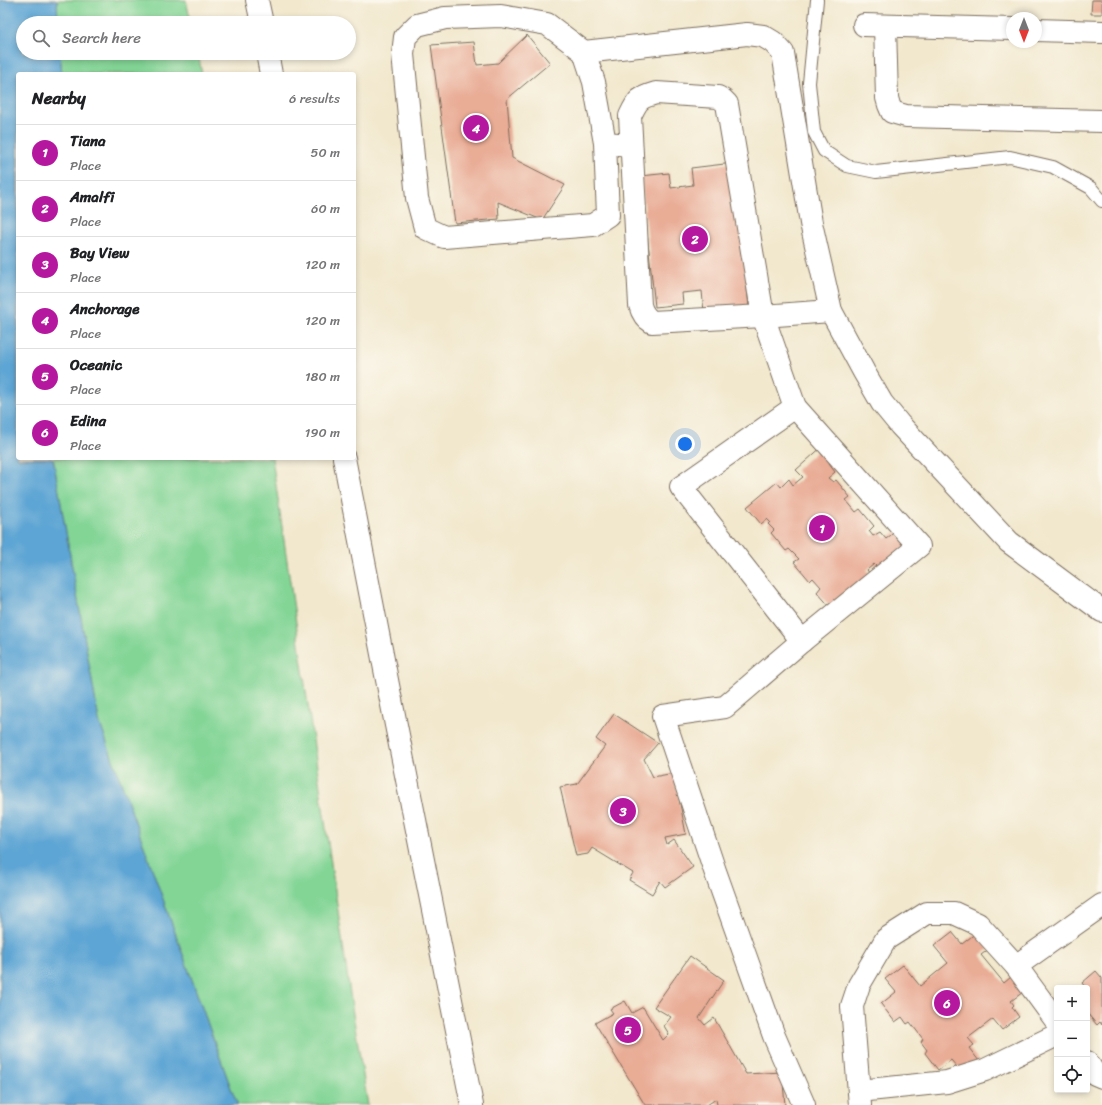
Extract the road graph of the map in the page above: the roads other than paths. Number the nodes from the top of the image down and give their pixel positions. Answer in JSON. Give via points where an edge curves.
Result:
{"nodes":[{"id":1,"x":817,"y":0,"type":"edge"},
{"id":2,"x":1006,"y":29,"type":"edge"},
{"id":3,"x":1042,"y":30,"type":"edge"},
{"id":4,"x":1102,"y":32,"type":"edge"},
{"id":5,"x":584,"y":52,"type":"junction"},
{"id":6,"x":268,"y":60,"type":"edge"},
{"id":7,"x":271,"y":72,"type":"edge"},
{"id":8,"x":1102,"y":122,"type":"edge"},
{"id":9,"x":605,"y":143,"type":"junction"},
{"id":10,"x":631,"y":144,"type":"junction"},
{"id":11,"x":1102,"y":201,"type":"edge"},
{"id":12,"x":831,"y":311,"type":"junction"},
{"id":13,"x":763,"y":316,"type":"junction"},
{"id":14,"x":795,"y":407,"type":"junction"},
{"id":15,"x":344,"y":460,"type":"edge"},
{"id":16,"x":1102,"y":611,"type":"edge"},
{"id":17,"x":802,"y":641,"type":"junction"},
{"id":18,"x":1102,"y":905,"type":"edge"},
{"id":19,"x":1016,"y":966,"type":"junction"},
{"id":20,"x":1056,"y":1021,"type":"edge"},
{"id":21,"x":1054,"y":1036,"type":"edge"},
{"id":22,"x":1090,"y":1066,"type":"edge"},
{"id":23,"x":1102,"y":1077,"type":"edge"},
{"id":24,"x":860,"y":1098,"type":"edge"},
{"id":25,"x":472,"y":1105,"type":"edge"},
{"id":26,"x":804,"y":1105,"type":"edge"}],
"edges":[{"from":1,"to":11,"type":"lane","via":[[809,83],[814,132],[824,150],[847,166],[876,172],[1010,157],[1054,167],[1091,188]]},
{"from":2,"to":8,"type":"street","via":[[875,26],[888,105],[892,112],[906,116]]},
{"from":3,"to":4,"type":"street"},
{"from":5,"to":9,"type":"street","via":[[594,82]]},
{"from":5,"to":9,"type":"street","via":[[547,24],[501,16],[445,18],[417,25],[405,37],[403,54],[417,198],[425,228],[444,237],[593,224],[608,215]]},
{"from":5,"to":12,"type":"street","via":[[747,34],[763,36],[773,42],[783,53],[811,223]]},
{"from":6,"to":7,"type":"street"},
{"from":9,"to":10,"type":"street"},
{"from":10,"to":13,"type":"street","via":[[640,305],[646,318],[652,322]]},
{"from":10,"to":13,"type":"street","via":[[630,116],[641,97],[656,93],[718,97],[727,104]]},
{"from":12,"to":13,"type":"street"},
{"from":12,"to":16,"type":"street","via":[[882,403],[900,425],[1009,542]]},
{"from":13,"to":14,"type":"street"},
{"from":14,"to":17,"type":"street","via":[[682,487]]},
{"from":14,"to":17,"type":"street","via":[[919,546]]},
{"from":15,"to":25,"type":"street"},
{"from":17,"to":26,"type":"street","via":[[725,707],[663,716],[712,864],[774,1036]]},
{"from":18,"to":19,"type":"street"},
{"from":19,"to":20,"type":"street"},
{"from":19,"to":24,"type":"street","via":[[978,924],[954,913],[927,913],[886,939],[859,985],[852,1006]]},
{"from":21,"to":24,"type":"street","via":[[985,1070],[947,1082]]},
{"from":22,"to":23,"type":"street","via":[[1095,1074]]}]}
